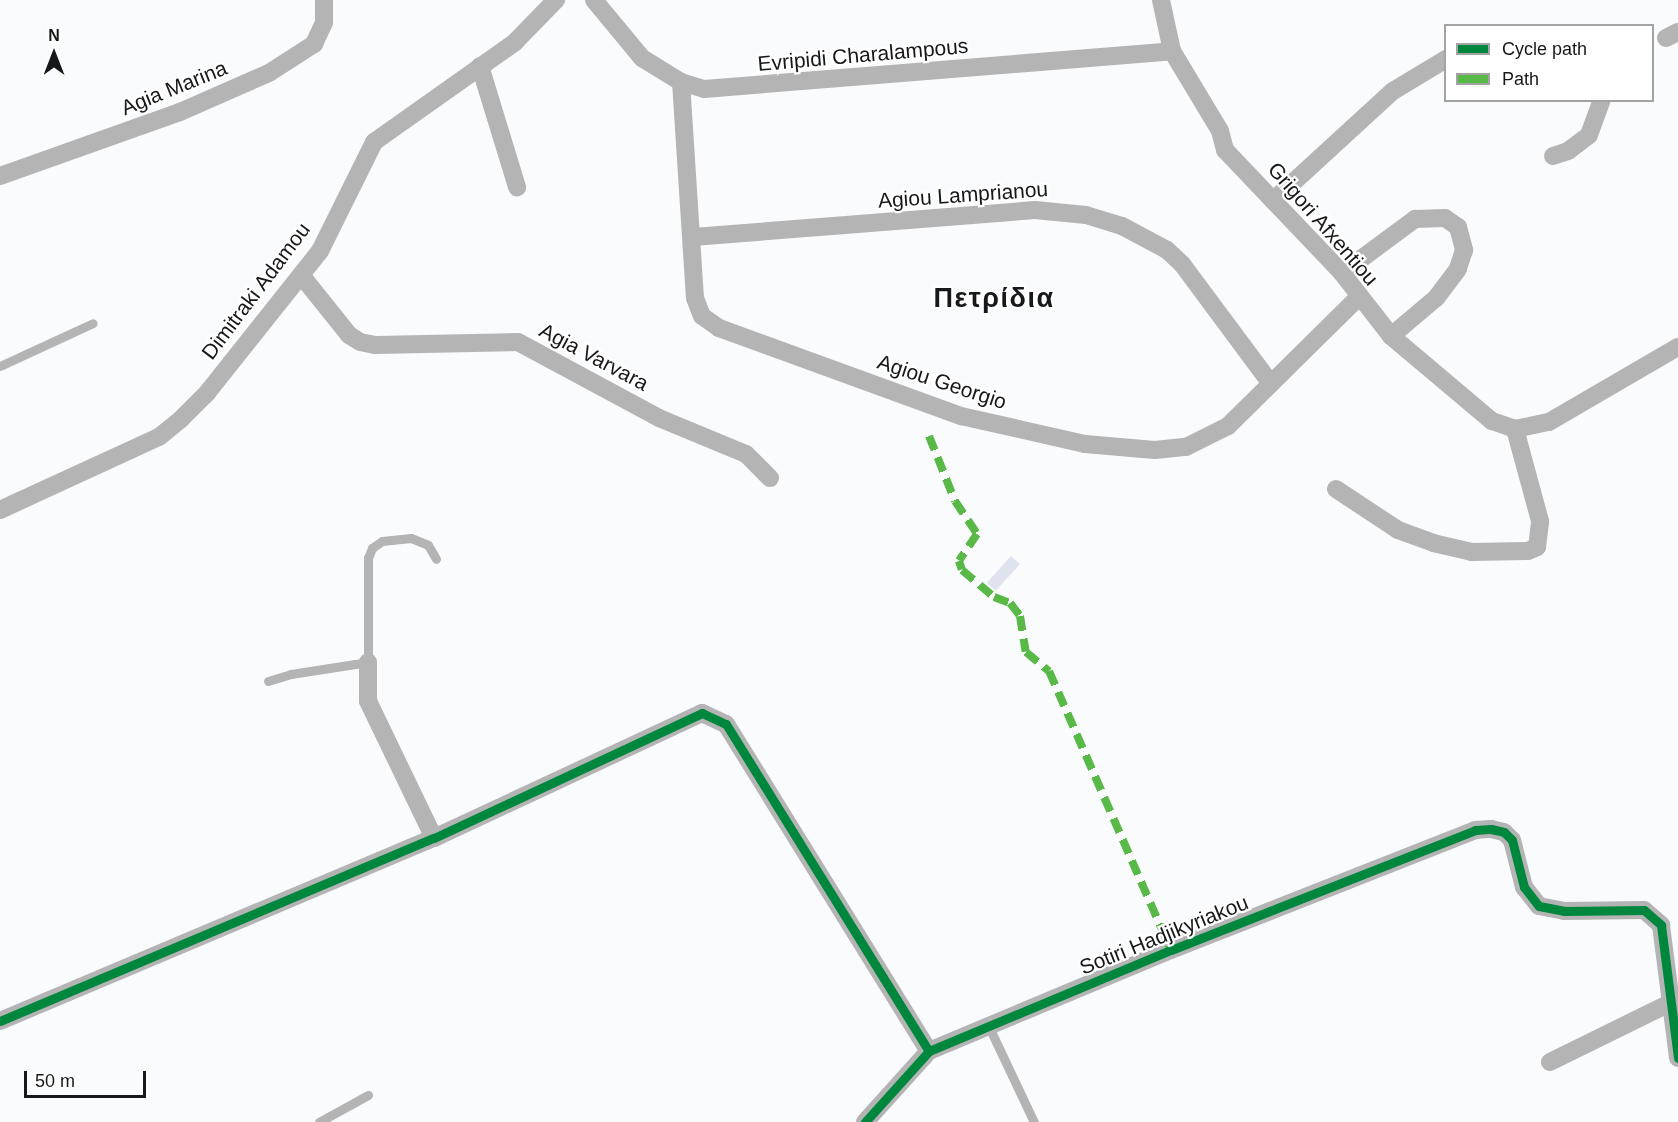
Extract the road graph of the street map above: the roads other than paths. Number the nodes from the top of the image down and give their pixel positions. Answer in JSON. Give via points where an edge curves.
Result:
{"nodes":[{"id":1,"x":324,"y":0,"type":"edge"},
{"id":2,"x":556,"y":0,"type":"edge"},
{"id":3,"x":594,"y":0,"type":"edge"},
{"id":4,"x":1161,"y":0,"type":"edge"},
{"id":5,"x":1172,"y":51,"type":"junction"},
{"id":6,"x":1444,"y":60,"type":"edge"},
{"id":7,"x":480,"y":66,"type":"junction"},
{"id":8,"x":681,"y":82,"type":"junction"},
{"id":9,"x":1601,"y":102,"type":"edge"},
{"id":10,"x":1553,"y":156,"type":"dead end"},
{"id":11,"x":0,"y":176,"type":"edge"},
{"id":12,"x":517,"y":187,"type":"dead end"},
{"id":13,"x":1275,"y":199,"type":"junction"},
{"id":14,"x":693,"y":237,"type":"junction"},
{"id":15,"x":1342,"y":273,"type":"junction"},
{"id":16,"x":301,"y":275,"type":"junction"},
{"id":17,"x":1358,"y":298,"type":"junction"},
{"id":18,"x":93,"y":322,"type":"dead end"},
{"id":19,"x":1390,"y":336,"type":"junction"},
{"id":20,"x":1678,"y":346,"type":"edge"},
{"id":21,"x":0,"y":366,"type":"edge"},
{"id":22,"x":1271,"y":384,"type":"junction"},
{"id":23,"x":1515,"y":429,"type":"junction"},
{"id":24,"x":770,"y":478,"type":"dead end"},
{"id":25,"x":1336,"y":489,"type":"dead end"},
{"id":26,"x":0,"y":510,"type":"edge"},
{"id":27,"x":436,"y":559,"type":"dead end"},
{"id":28,"x":368,"y":662,"type":"junction"},
{"id":29,"x":268,"y":681,"type":"dead end"},
{"id":30,"x":434,"y":838,"type":"junction"},
{"id":31,"x":1672,"y":1002,"type":"junction"},
{"id":32,"x":0,"y":1021,"type":"edge"},
{"id":33,"x":989,"y":1027,"type":"junction"},
{"id":34,"x":930,"y":1051,"type":"junction"},
{"id":35,"x":1678,"y":1058,"type":"edge"},
{"id":36,"x":1550,"y":1062,"type":"dead end"},
{"id":37,"x":368,"y":1095,"type":"dead end"},
{"id":38,"x":319,"y":1122,"type":"edge"},
{"id":39,"x":865,"y":1122,"type":"edge"},
{"id":40,"x":1034,"y":1122,"type":"edge"}],
"edges":[{"from":1,"to":11,"type":"street","name":"Agia Marina","via":[[324,23],[314,44],[269,73],[180,112]]},
{"from":2,"to":7,"type":"street","name":"Dimitraki Adamou","via":[[528,31]]},
{"from":3,"to":8,"type":"street","name":"Evripidi Charalampous","via":[[642,58]]},
{"from":4,"to":5,"type":"street","name":"Grigori Afxentiou"},
{"from":5,"to":8,"type":"street","name":"Evripidi Charalampous","via":[[722,90]]},
{"from":5,"to":13,"type":"street","name":"Grigori Afxentiou","via":[[1220,131],[1225,150]]},
{"from":6,"to":13,"type":"street","via":[[1393,91]]},
{"from":7,"to":12,"type":"street"},
{"from":7,"to":16,"type":"street","name":"Dimitraki Adamou","via":[[374,142],[320,251]]},
{"from":8,"to":14,"type":"street","name":"Agiou Georgio"},
{"from":9,"to":10,"type":"street","via":[[1589,135],[1568,151]]},
{"from":13,"to":15,"type":"street","name":"Grigori Afxentiou"},
{"from":14,"to":22,"type":"street","name":"Agiou Lamprianou","via":[[1035,210],[1086,214],[1145,236],[1174,257]]},
{"from":14,"to":22,"type":"street","name":"Agiou Georgio","via":[[695,298],[702,316],[714,325],[961,416],[1085,444],[1155,450],[1186,447],[1228,426]]},
{"from":15,"to":17,"type":"street","name":"Grigori Afxentiou"},
{"from":15,"to":19,"type":"street","via":[[1415,219],[1445,218],[1458,227],[1464,250],[1458,269],[1436,298]]},
{"from":16,"to":24,"type":"street","name":"Agia Varvara","via":[[349,335],[360,342],[518,342],[659,418],[746,454]]},
{"from":16,"to":26,"type":"street","name":"Dimitraki Adamou","via":[[207,393],[159,437]]},
{"from":17,"to":19,"type":"street","name":"Grigori Afxentiou"},
{"from":17,"to":22,"type":"street","name":"Agiou Georgio"},
{"from":18,"to":21,"type":"lane"},
{"from":19,"to":23,"type":"street","name":"Grigori Afxentiou","via":[[1453,392],[1492,421]]},
{"from":20,"to":23,"type":"street","via":[[1565,416]]},
{"from":23,"to":25,"type":"street","via":[[1540,521],[1537,547],[1528,551],[1472,552],[1433,543],[1398,530]]},
{"from":27,"to":28,"type":"lane","via":[[428,545],[411,538],[382,541],[372,548],[368,558]]},
{"from":28,"to":29,"type":"lane"},
{"from":28,"to":30,"type":"street","via":[[368,701]]},
{"from":30,"to":32,"type":"street"},
{"from":30,"to":34,"type":"street","via":[[694,714],[718,718],[732,734]]},
{"from":31,"to":33,"type":"street","name":"Sotiri Hadjikyriakou","via":[[1665,936],[1653,916],[1629,908],[1564,911],[1539,906],[1524,887],[1517,850],[1504,832],[1475,830]]},
{"from":31,"to":35,"type":"street"},
{"from":31,"to":36,"type":"street"},
{"from":33,"to":34,"type":"street","name":"Sotiri Hadjikyriakou"},
{"from":33,"to":40,"type":"lane"},
{"from":34,"to":39,"type":"street","name":"Sotiri Hadjikyriakou","via":[[907,1071]]},
{"from":37,"to":38,"type":"lane"}]}
